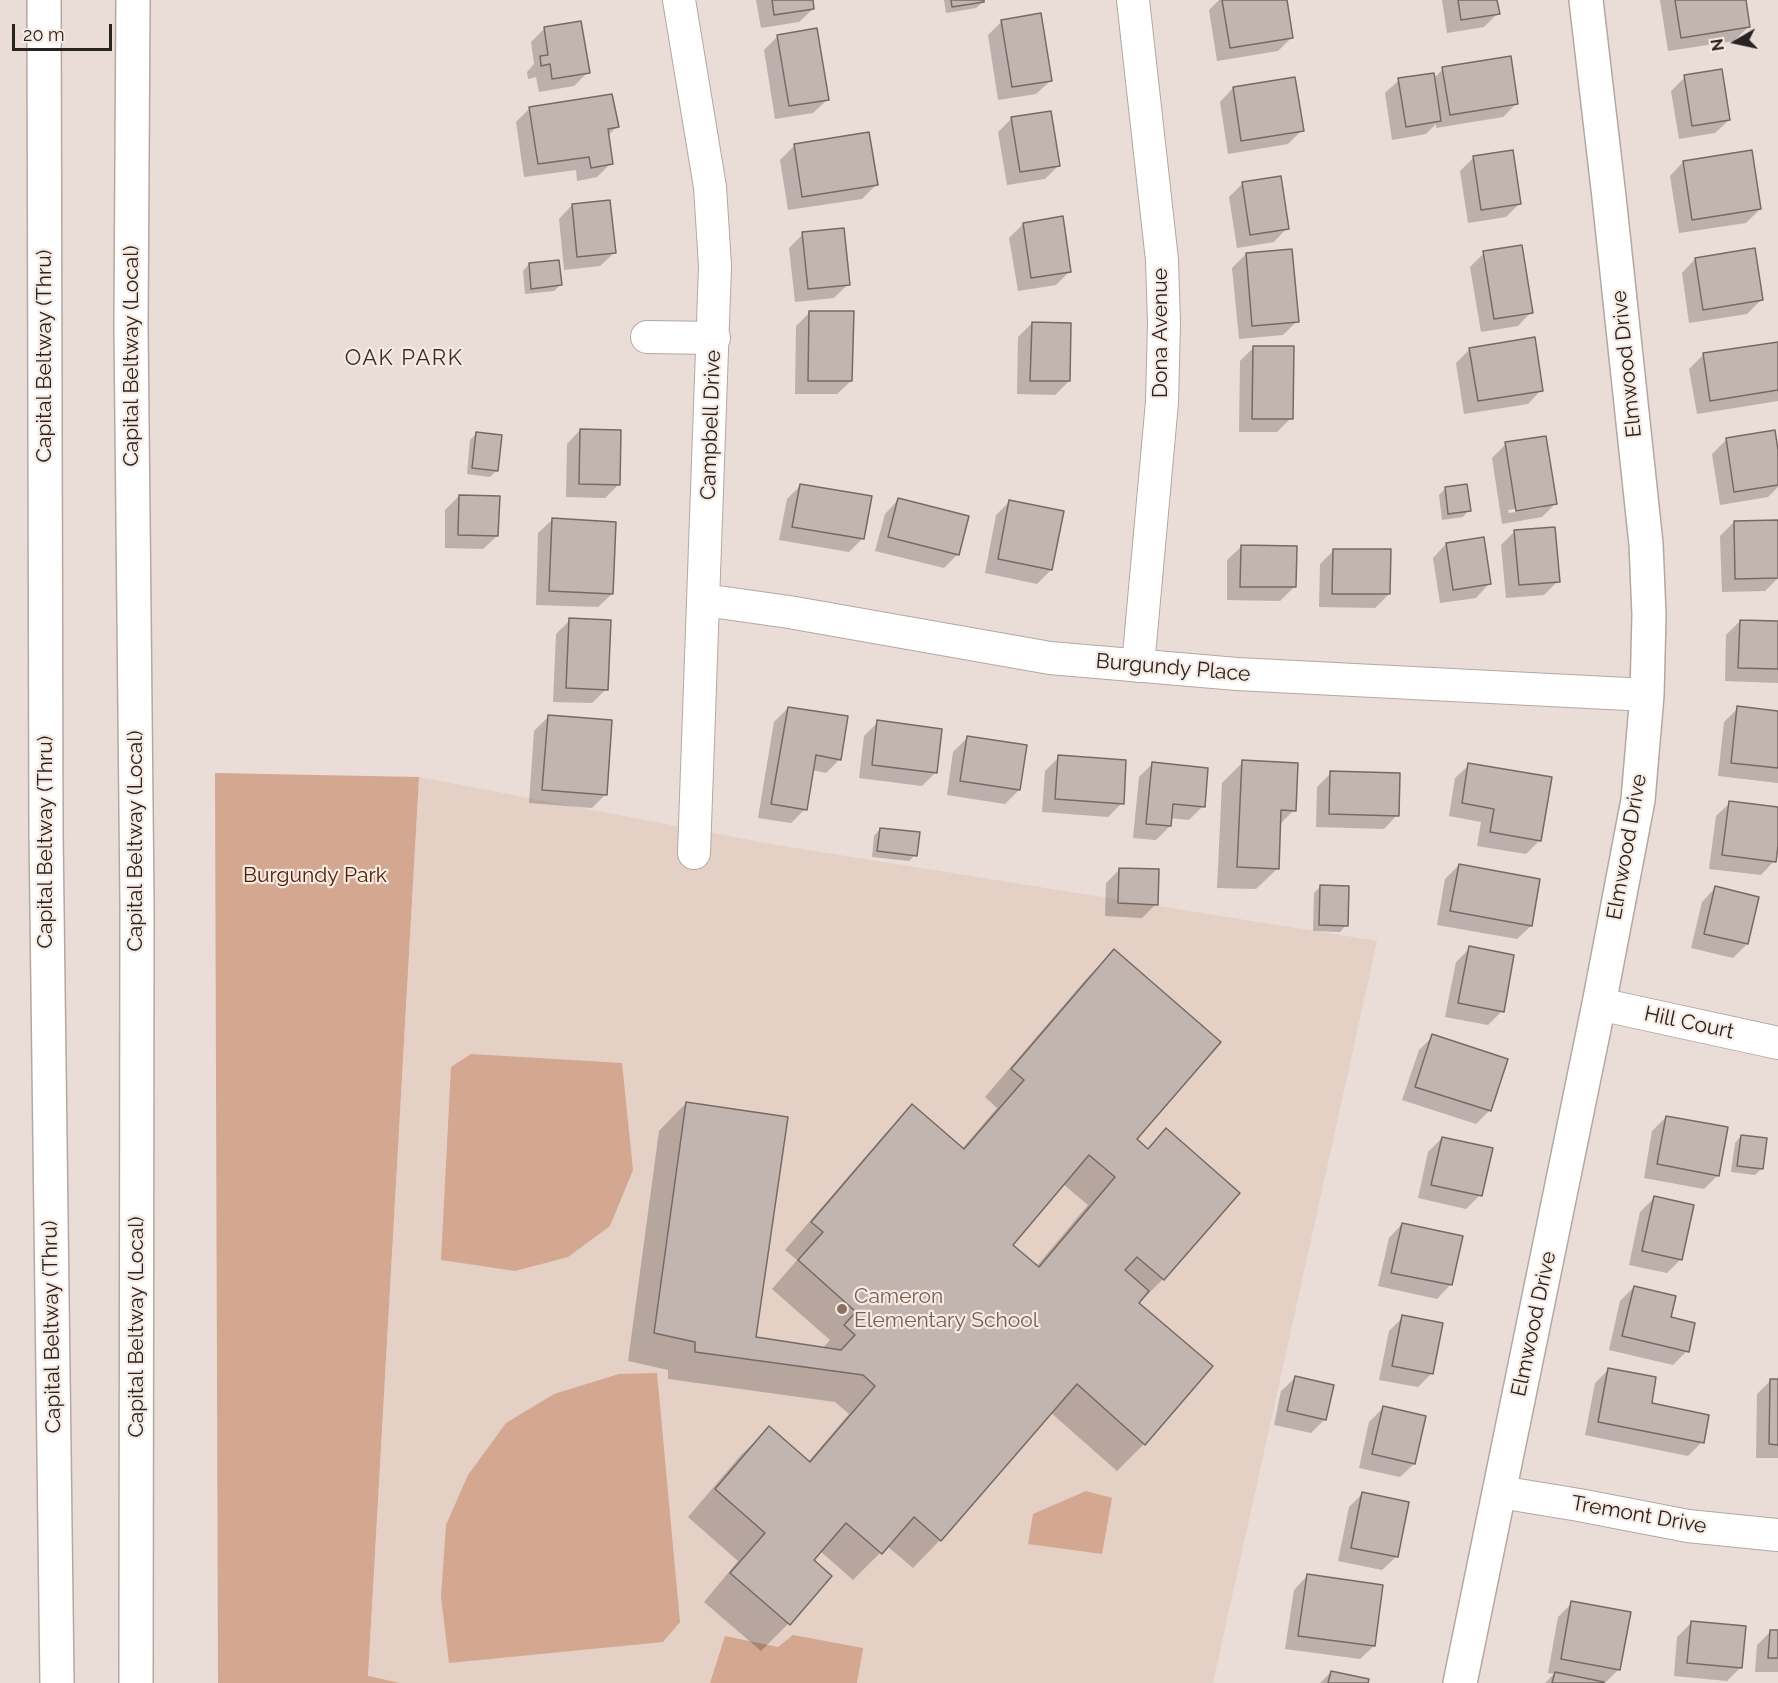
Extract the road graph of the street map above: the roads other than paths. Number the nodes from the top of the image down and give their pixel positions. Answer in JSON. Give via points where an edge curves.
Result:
{"nodes":[{"id":1,"x":44,"y":0,"type":"edge"},
{"id":2,"x":133,"y":0,"type":"edge"},
{"id":3,"x":679,"y":0,"type":"edge"},
{"id":4,"x":1133,"y":0,"type":"edge"},
{"id":5,"x":1586,"y":0,"type":"edge"},
{"id":6,"x":647,"y":337,"type":"dead end"},
{"id":7,"x":714,"y":338,"type":"junction"},
{"id":8,"x":704,"y":600,"type":"junction"},
{"id":9,"x":1138,"y":666,"type":"junction"},
{"id":10,"x":1647,"y":695,"type":"junction"},
{"id":11,"x":694,"y":853,"type":"dead end"},
{"id":12,"x":1599,"y":1004,"type":"junction"},
{"id":13,"x":1778,"y":1043,"type":"edge"},
{"id":14,"x":1500,"y":1492,"type":"junction"},
{"id":15,"x":1778,"y":1534,"type":"edge"},
{"id":16,"x":57,"y":1683,"type":"edge"},
{"id":17,"x":136,"y":1683,"type":"edge"},
{"id":18,"x":1460,"y":1683,"type":"edge"}],
"edges":[{"from":1,"to":16,"type":"main road","name":"Capital Beltway (Thru)","via":[[46,832]]},
{"from":2,"to":17,"type":"main road","name":"Capital Beltway (Local)"},
{"from":3,"to":7,"type":"street","name":"Campbell Drive","via":[[710,187],[716,266]]},
{"from":4,"to":9,"type":"street","name":"Dona Avenue","via":[[1162,260],[1164,322],[1162,402]]},
{"from":5,"to":10,"type":"main road","name":"Elmwood Drive","via":[[1646,544]]},
{"from":6,"to":7,"type":"street"},
{"from":7,"to":8,"type":"street","name":"Campbell Drive"},
{"from":8,"to":9,"type":"street","name":"Burgundy Place","via":[[1050,657]]},
{"from":8,"to":11,"type":"street","name":"Campbell Drive"},
{"from":9,"to":10,"type":"street","name":"Burgundy Place"},
{"from":10,"to":12,"type":"main road","name":"Elmwood Drive","via":[[1638,800]]},
{"from":12,"to":13,"type":"street","name":"Hill Court"},
{"from":12,"to":14,"type":"main road","name":"Elmwood Drive"},
{"from":14,"to":15,"type":"street","name":"Tremont Drive","via":[[1688,1526]]},
{"from":14,"to":18,"type":"main road","name":"Elmwood Drive"}]}
